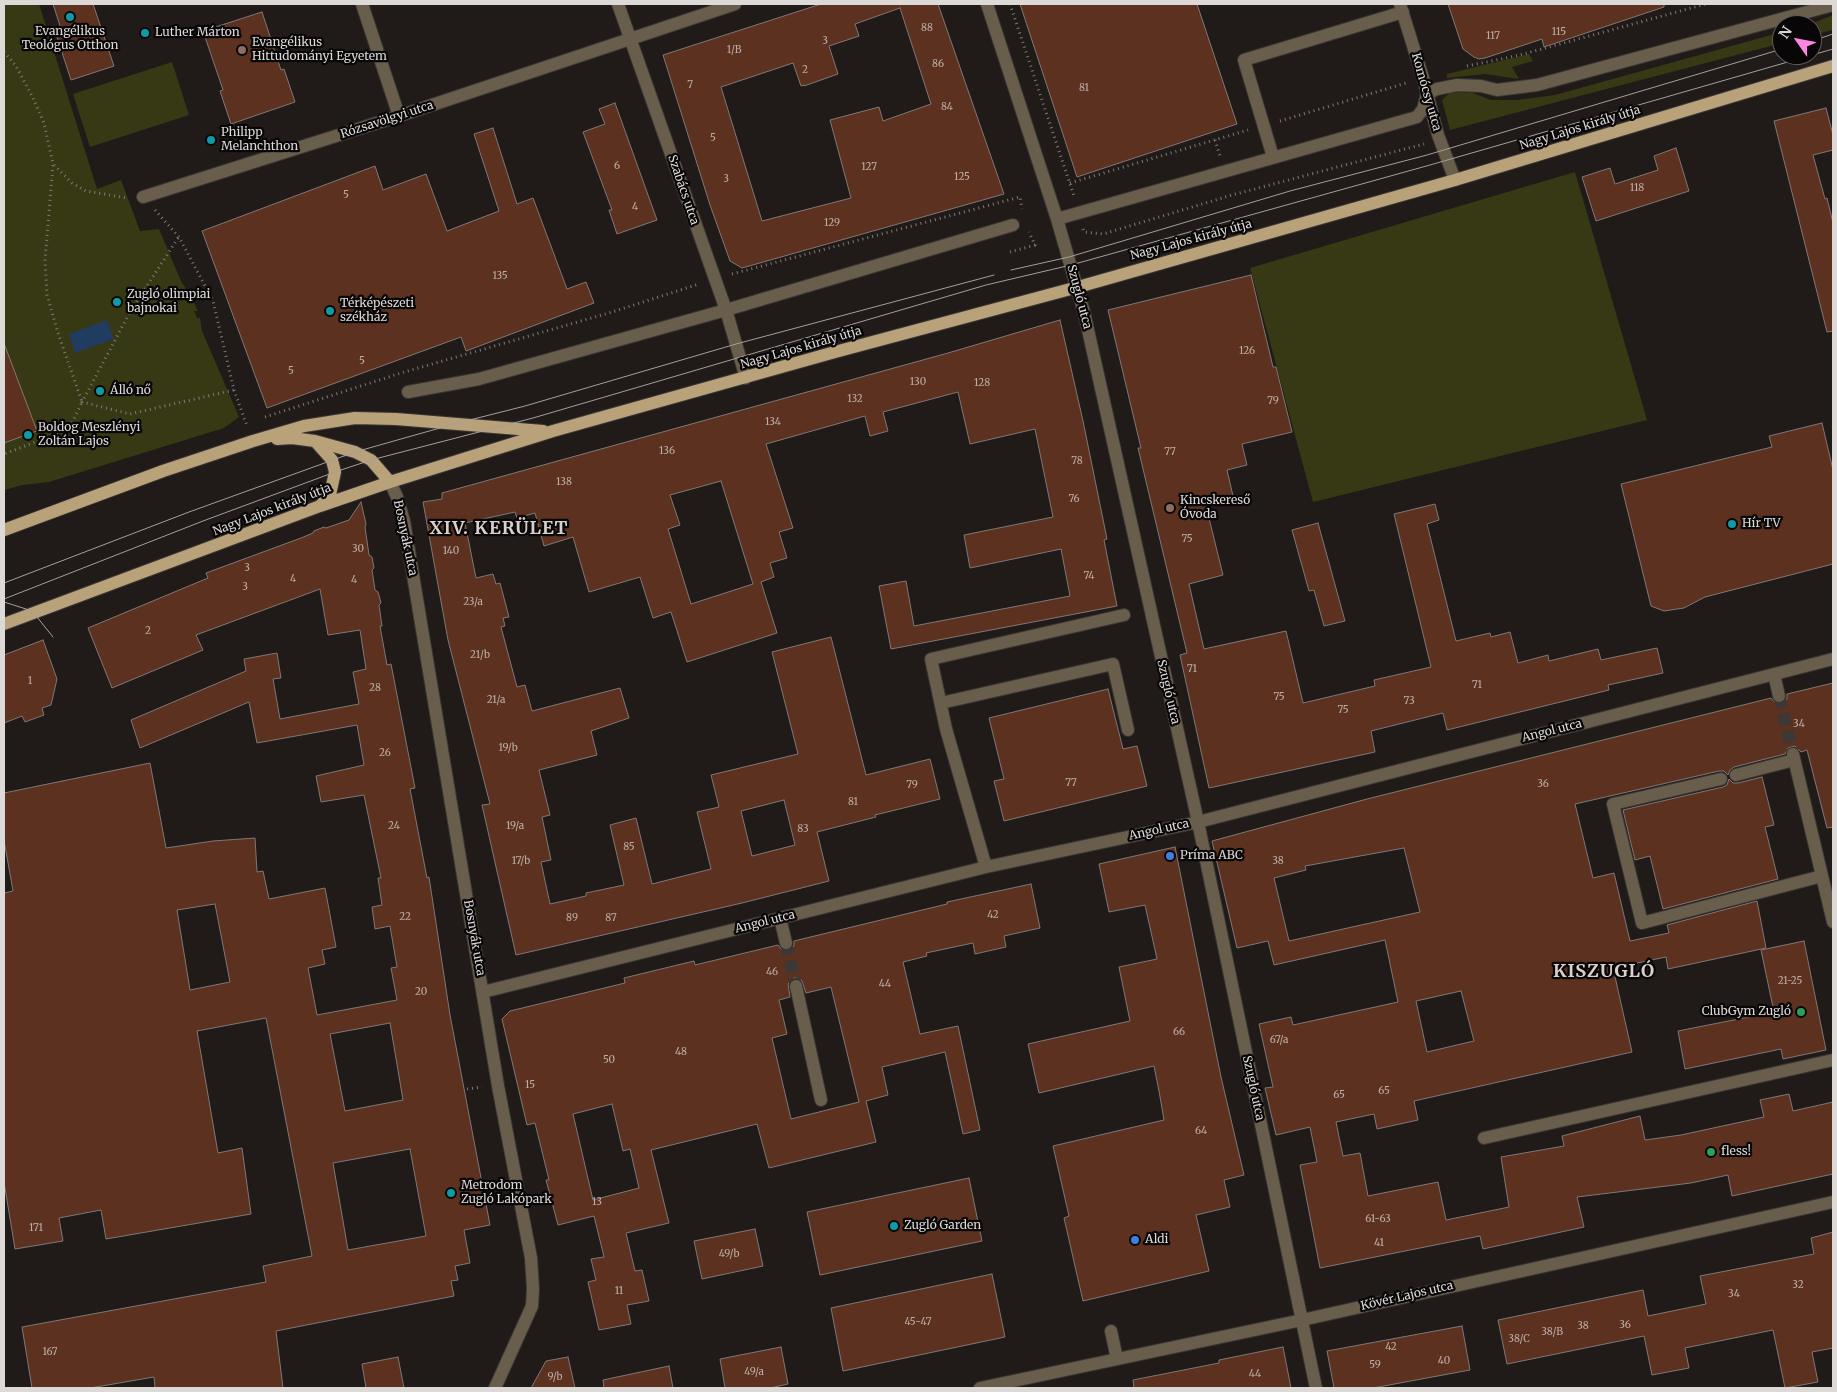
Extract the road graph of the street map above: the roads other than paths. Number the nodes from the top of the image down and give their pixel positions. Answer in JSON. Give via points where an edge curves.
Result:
{"nodes":[{"id":1,"x":362,"y":4,"type":"edge"},
{"id":2,"x":618,"y":4,"type":"edge"},
{"id":3,"x":735,"y":4,"type":"edge"},
{"id":4,"x":987,"y":4,"type":"edge"},
{"id":5,"x":1833,"y":4,"type":"edge"},
{"id":6,"x":1401,"y":8,"type":"edge"},
{"id":7,"x":630,"y":40,"type":"junction"},
{"id":8,"x":1833,"y":66,"type":"edge"},
{"id":9,"x":1427,"y":94,"type":"junction"},
{"id":10,"x":398,"y":116,"type":"junction"},
{"id":11,"x":1273,"y":157,"type":"junction"},
{"id":12,"x":1455,"y":180,"type":"junction"},
{"id":13,"x":143,"y":197,"type":"road end"},
{"id":14,"x":1057,"y":220,"type":"junction"},
{"id":15,"x":1012,"y":225,"type":"dead end"},
{"id":16,"x":1078,"y":286,"type":"junction"},
{"id":17,"x":726,"y":310,"type":"junction"},
{"id":18,"x":746,"y":378,"type":"junction"},
{"id":19,"x":408,"y":392,"type":"dead end"},
{"id":20,"x":553,"y":431,"type":"junction"},
{"id":21,"x":253,"y":441,"type":"junction"},
{"id":22,"x":315,"y":441,"type":"junction"},
{"id":23,"x":390,"y":482,"type":"junction"},
{"id":24,"x":320,"y":506,"type":"junction"},
{"id":25,"x":4,"y":530,"type":"edge"},
{"id":26,"x":1124,"y":614,"type":"dead end"},
{"id":27,"x":4,"y":624,"type":"edge"},
{"id":28,"x":1833,"y":659,"type":"edge"},
{"id":29,"x":1774,"y":674,"type":"junction"},
{"id":30,"x":1779,"y":696,"type":"tunnel mouth"},
{"id":31,"x":941,"y":704,"type":"junction"},
{"id":32,"x":1128,"y":730,"type":"dead end"},
{"id":33,"x":1736,"y":776,"type":"dead end"},
{"id":34,"x":1721,"y":779,"type":"dead end"},
{"id":35,"x":1198,"y":822,"type":"junction"},
{"id":36,"x":986,"y":867,"type":"junction"},
{"id":37,"x":1822,"y":876,"type":"junction"},
{"id":38,"x":780,"y":918,"type":"junction"},
{"id":39,"x":1833,"y":922,"type":"edge"},
{"id":40,"x":786,"y":943,"type":"tunnel mouth"},
{"id":41,"x":796,"y":986,"type":"tunnel mouth"},
{"id":42,"x":483,"y":992,"type":"junction"},
{"id":43,"x":1833,"y":1060,"type":"edge"},
{"id":44,"x":822,"y":1100,"type":"dead end"},
{"id":45,"x":1484,"y":1138,"type":"dead end"},
{"id":46,"x":1833,"y":1202,"type":"edge"},
{"id":47,"x":1302,"y":1320,"type":"junction"},
{"id":48,"x":1111,"y":1331,"type":"dead end"},
{"id":49,"x":1117,"y":1359,"type":"junction"},
{"id":50,"x":495,"y":1388,"type":"edge"},
{"id":51,"x":980,"y":1388,"type":"edge"},
{"id":52,"x":1316,"y":1388,"type":"edge"}],
"edges":[{"from":1,"to":10,"type":"street"},
{"from":2,"to":7,"type":"street","name":"Szabács utca"},
{"from":3,"to":7,"type":"street","name":"Rózsavölgyi utca"},
{"from":4,"to":14,"type":"street","name":"Szugló utca"},
{"from":5,"to":9,"type":"street","via":[[1537,85],[1497,90],[1457,85]]},
{"from":6,"to":9,"type":"street","name":"Komócsy utca"},
{"from":6,"to":11,"type":"street","via":[[1244,60]]},
{"from":7,"to":10,"type":"street","name":"Rózsavölgyi utca"},
{"from":7,"to":17,"type":"street","name":"Szabács utca"},
{"from":8,"to":12,"type":"main road","name":"Nagy Lajos király útja"},
{"from":9,"to":11,"type":"street","via":[[1417,117]]},
{"from":9,"to":12,"type":"street","name":"Komócsy utca"},
{"from":10,"to":13,"type":"street","name":"Rózsavölgyi utca"},
{"from":11,"to":14,"type":"street"},
{"from":12,"to":16,"type":"main road","name":"Nagy Lajos király útja"},
{"from":14,"to":16,"type":"street","name":"Szugló utca"},
{"from":15,"to":17,"type":"street"},
{"from":16,"to":18,"type":"main road","name":"Nagy Lajos király útja"},
{"from":16,"to":35,"type":"street","name":"Szugló utca"},
{"from":17,"to":18,"type":"street","name":"Szabács utca"},
{"from":17,"to":19,"type":"street","via":[[479,379]]},
{"from":18,"to":20,"type":"main road","name":"Nagy Lajos király útja"},
{"from":20,"to":21,"type":"main road","name":"Nagy Lajos király útja","via":[[355,418],[304,426]]},
{"from":20,"to":23,"type":"main road","name":"Nagy Lajos király útja"},
{"from":21,"to":22,"type":"main road","via":[[292,438]]},
{"from":21,"to":25,"type":"main road","name":"Nagy Lajos király útja"},
{"from":22,"to":23,"type":"main road","via":[[371,460]]},
{"from":22,"to":24,"type":"main road","via":[[332,460],[336,472],[330,495]]},
{"from":23,"to":24,"type":"main road","name":"Nagy Lajos király útja"},
{"from":23,"to":42,"type":"street","name":"Bosnyák utca","via":[[404,521]]},
{"from":24,"to":27,"type":"main road","name":"Nagy Lajos király útja"},
{"from":26,"to":31,"type":"street","via":[[931,659]]},
{"from":28,"to":29,"type":"street","name":"Angol utca"},
{"from":29,"to":30,"type":"street"},
{"from":29,"to":35,"type":"street","name":"Angol utca"},
{"from":31,"to":32,"type":"street","via":[[1113,664]]},
{"from":31,"to":36,"type":"street"},
{"from":33,"to":37,"type":"street","via":[[1794,757]]},
{"from":34,"to":37,"type":"street","via":[[1613,804],[1642,923]]},
{"from":35,"to":36,"type":"street","name":"Angol utca"},
{"from":35,"to":47,"type":"street","name":"Szugló utca"},
{"from":36,"to":38,"type":"street","name":"Angol utca"},
{"from":37,"to":39,"type":"street"},
{"from":38,"to":40,"type":"street"},
{"from":38,"to":42,"type":"street","name":"Angol utca"},
{"from":41,"to":44,"type":"street"},
{"from":42,"to":50,"type":"street","name":"Bosnyák utca","via":[[531,1258],[533,1289],[532,1306]]},
{"from":43,"to":45,"type":"street"},
{"from":46,"to":47,"type":"street","name":"Kövér Lajos utca"},
{"from":47,"to":49,"type":"street","name":"Kövér Lajos utca"},
{"from":47,"to":52,"type":"street","name":"Szugló utca"},
{"from":48,"to":49,"type":"street"},
{"from":49,"to":51,"type":"street","name":"Kövér Lajos utca"}]}
